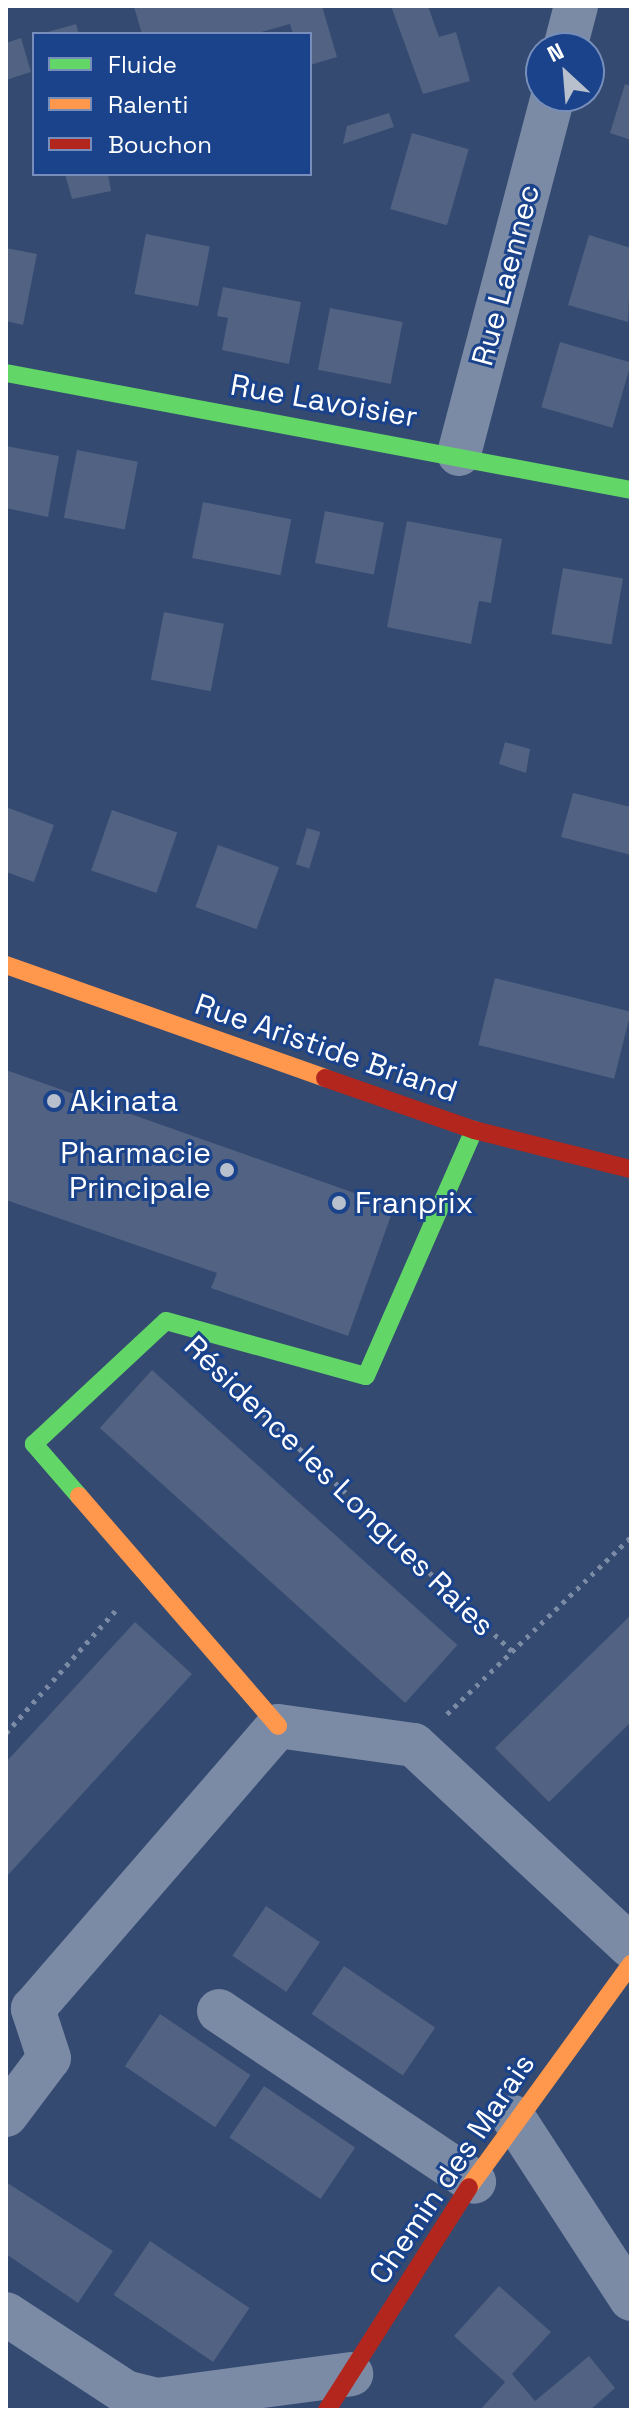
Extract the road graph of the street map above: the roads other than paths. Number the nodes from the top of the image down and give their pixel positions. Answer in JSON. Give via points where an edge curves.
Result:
{"nodes":[{"id":1,"x":576,"y":6,"type":"edge"},
{"id":2,"x":569,"y":32,"type":"edge"},
{"id":3,"x":549,"y":112,"type":"edge"},
{"id":4,"x":6,"y":373,"type":"edge"},
{"id":5,"x":459,"y":454,"type":"junction"},
{"id":6,"x":631,"y":490,"type":"edge"},
{"id":7,"x":6,"y":965,"type":"edge"},
{"id":8,"x":474,"y":1130,"type":"junction"},
{"id":9,"x":631,"y":1169,"type":"edge"},
{"id":10,"x":278,"y":1726,"type":"junction"},
{"id":11,"x":631,"y":1947,"type":"edge"},
{"id":12,"x":631,"y":1964,"type":"edge"},
{"id":13,"x":219,"y":2011,"type":"dead end"},
{"id":14,"x":6,"y":2115,"type":"edge"},
{"id":15,"x":513,"y":2117,"type":"junction"},
{"id":16,"x":474,"y":2182,"type":"junction"},
{"id":17,"x":631,"y":2299,"type":"edge"},
{"id":18,"x":6,"y":2314,"type":"edge"},
{"id":19,"x":351,"y":2374,"type":"junction"},
{"id":20,"x":327,"y":2410,"type":"edge"}],
"edges":[{"from":1,"to":2,"type":"street"},
{"from":3,"to":5,"type":"street","name":"Rue Laennec"},
{"from":4,"to":5,"type":"street","name":"Rue Lavoisier"},
{"from":5,"to":6,"type":"street","name":"Rue Lavoisier"},
{"from":7,"to":8,"type":"street","name":"Rue Aristide Briand"},
{"from":8,"to":9,"type":"street","name":"Rue Aristide Briand"},
{"from":8,"to":10,"type":"street","name":"Résidence les Longues Raies","via":[[366,1376],[166,1321],[34,1444]]},
{"from":10,"to":11,"type":"street","via":[[414,1745]]},
{"from":10,"to":14,"type":"street","via":[[33,2009],[49,2058]]},
{"from":12,"to":15,"type":"street","name":"Chemin des Marais"},
{"from":13,"to":16,"type":"street"},
{"from":15,"to":16,"type":"street","name":"Chemin des Marais"},
{"from":15,"to":17,"type":"street"},
{"from":16,"to":19,"type":"street","name":"Chemin des Marais"},
{"from":18,"to":19,"type":"street","via":[[125,2392],[157,2400]]},
{"from":19,"to":20,"type":"street","name":"Chemin des Marais"}]}
